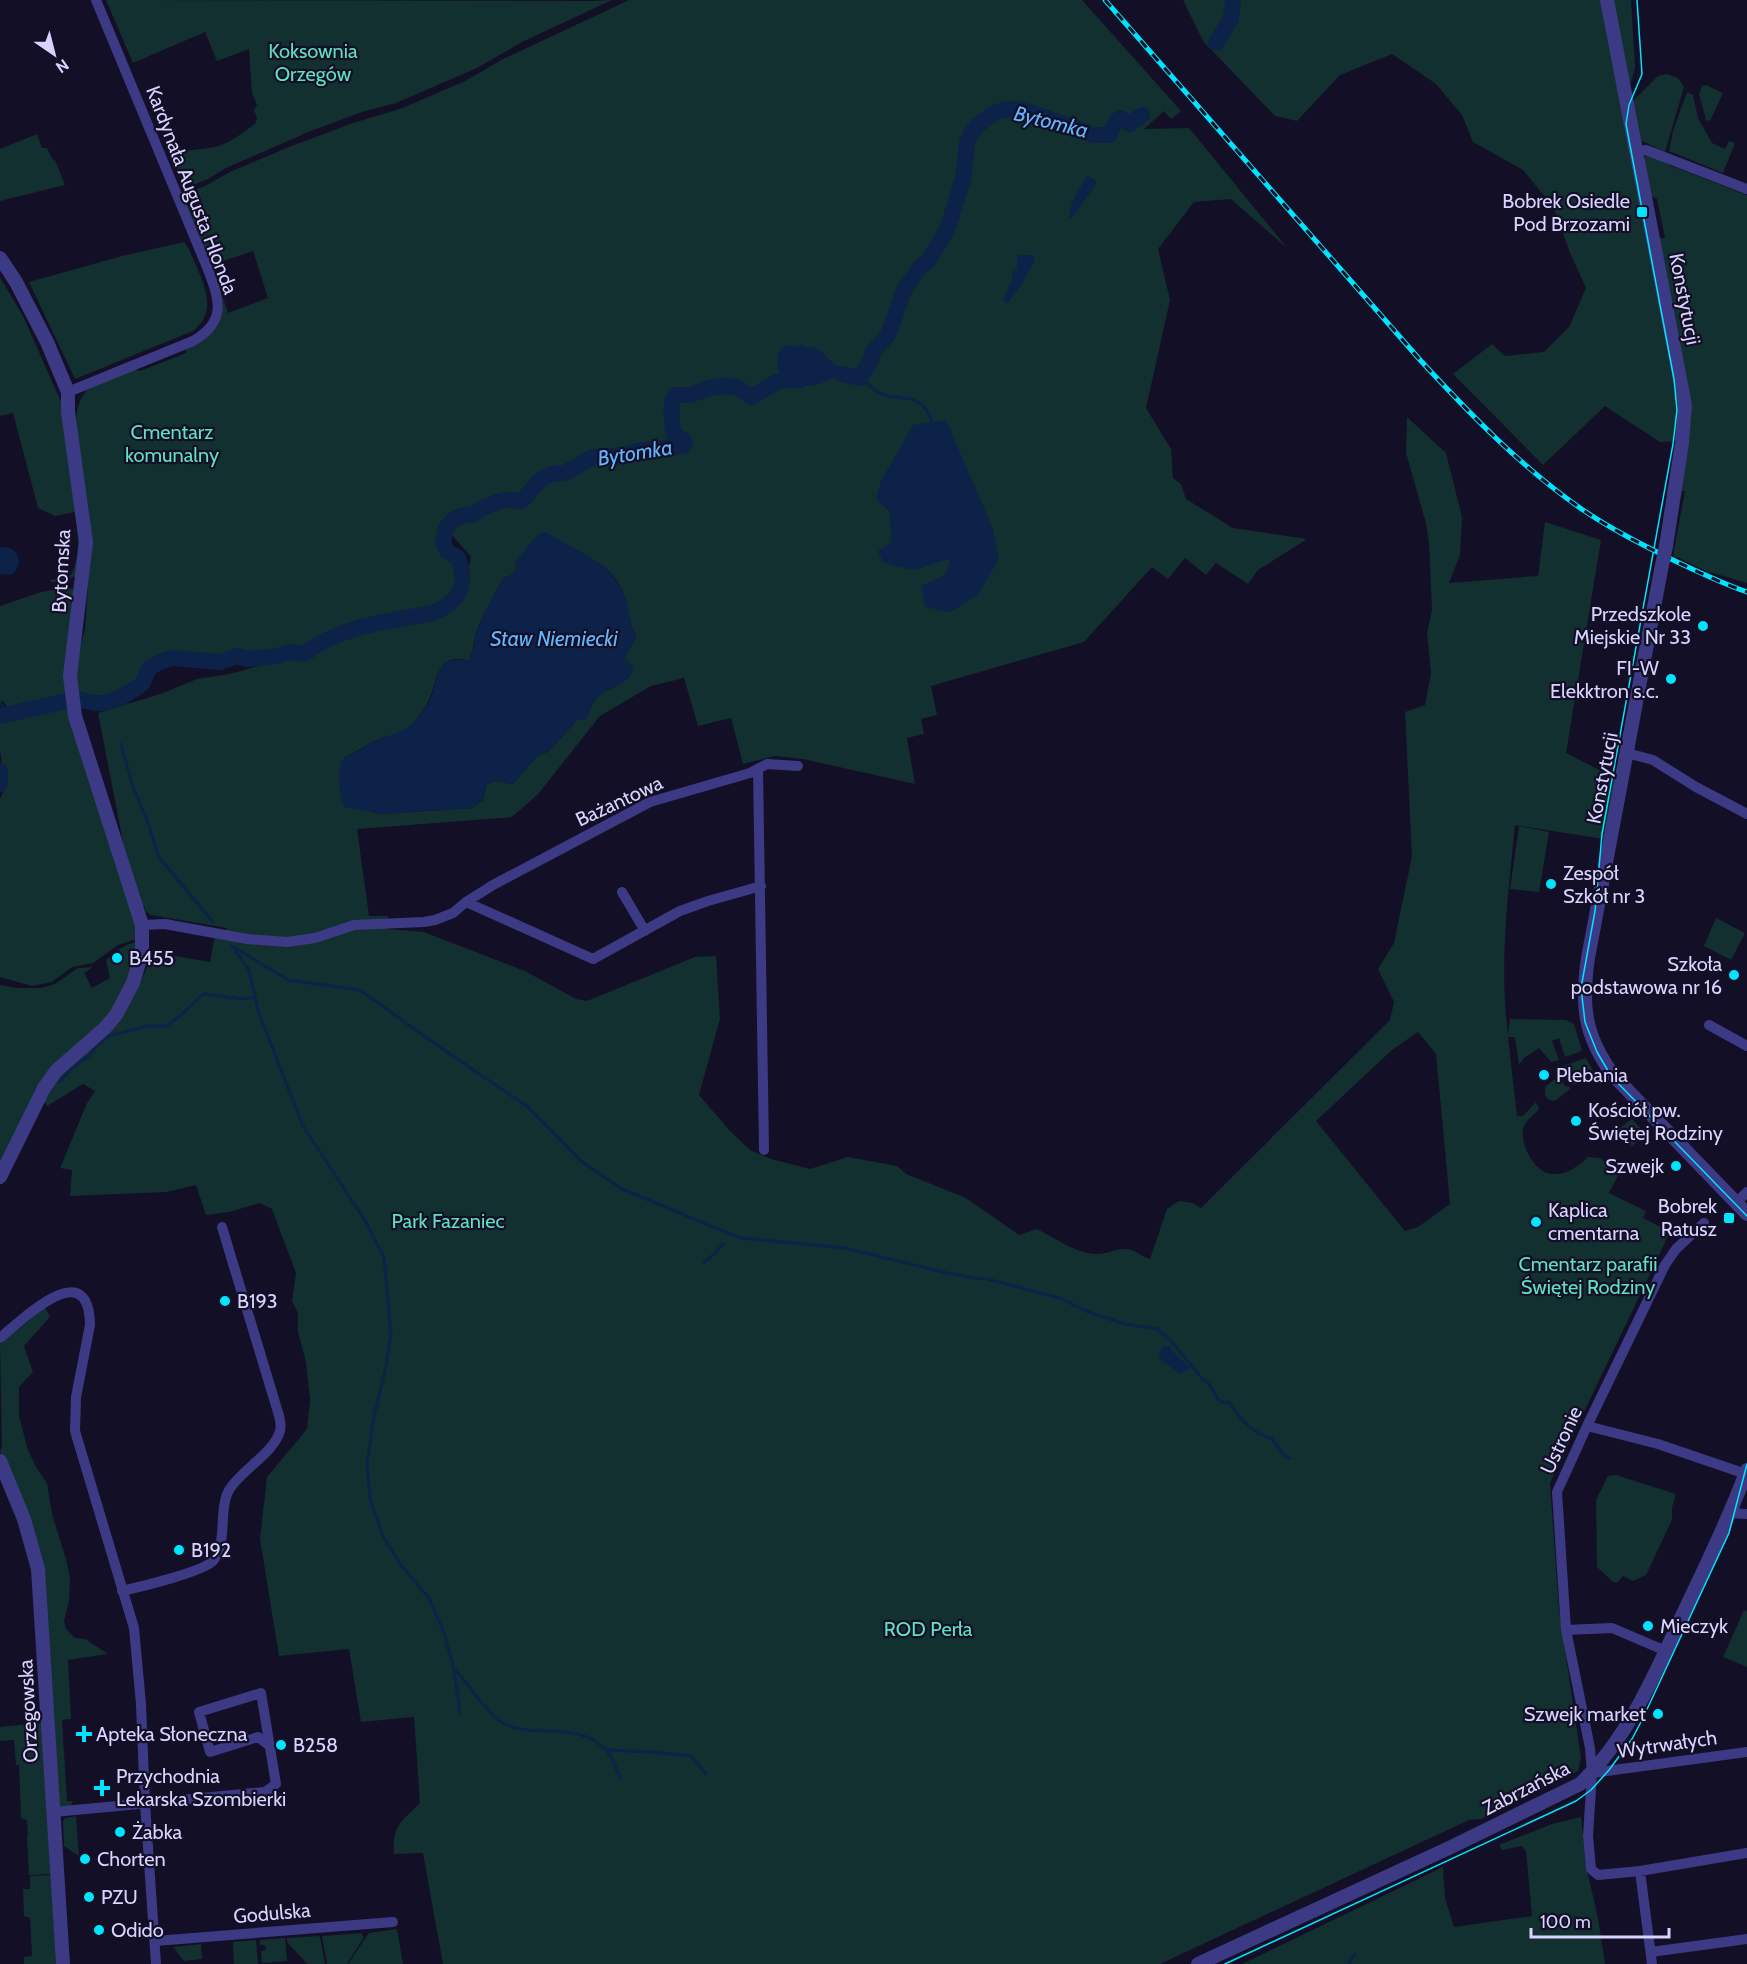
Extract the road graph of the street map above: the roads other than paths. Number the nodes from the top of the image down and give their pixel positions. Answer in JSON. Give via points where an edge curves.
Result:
{"nodes":[{"id":1,"x":96,"y":0,"type":"edge"},
{"id":2,"x":1607,"y":0,"type":"edge"},
{"id":3,"x":1637,"y":152,"type":"junction"},
{"id":4,"x":1747,"y":189,"type":"edge"},
{"id":5,"x":0,"y":258,"type":"edge"},
{"id":6,"x":68,"y":392,"type":"junction"},
{"id":7,"x":1627,"y":753,"type":"junction"},
{"id":8,"x":798,"y":766,"type":"dead end"},
{"id":9,"x":758,"y":769,"type":"junction"},
{"id":10,"x":1747,"y":814,"type":"edge"},
{"id":11,"x":760,"y":886,"type":"junction"},
{"id":12,"x":622,"y":892,"type":"dead end"},
{"id":13,"x":466,"y":902,"type":"junction"},
{"id":14,"x":142,"y":925,"type":"junction"},
{"id":15,"x":645,"y":931,"type":"junction"},
{"id":16,"x":1709,"y":1026,"type":"dead end"},
{"id":17,"x":1747,"y":1046,"type":"edge"},
{"id":18,"x":764,"y":1150,"type":"dead end"},
{"id":19,"x":0,"y":1177,"type":"edge"},
{"id":20,"x":1747,"y":1192,"type":"edge"},
{"id":21,"x":1736,"y":1203,"type":"junction"},
{"id":22,"x":1747,"y":1214,"type":"edge"},
{"id":23,"x":1704,"y":1223,"type":"dead end"},
{"id":24,"x":222,"y":1227,"type":"dead end"},
{"id":25,"x":0,"y":1338,"type":"edge"},
{"id":26,"x":1587,"y":1426,"type":"junction"},
{"id":27,"x":0,"y":1461,"type":"edge"},
{"id":28,"x":1746,"y":1472,"type":"edge"},
{"id":29,"x":1731,"y":1513,"type":"junction"},
{"id":30,"x":1747,"y":1514,"type":"edge"},
{"id":31,"x":122,"y":1591,"type":"junction"},
{"id":32,"x":1566,"y":1630,"type":"junction"},
{"id":33,"x":1666,"y":1651,"type":"junction"},
{"id":34,"x":270,"y":1746,"type":"junction"},
{"id":35,"x":1747,"y":1752,"type":"edge"},
{"id":36,"x":1592,"y":1773,"type":"junction"},
{"id":37,"x":145,"y":1803,"type":"junction"},
{"id":38,"x":54,"y":1812,"type":"junction"},
{"id":39,"x":1747,"y":1853,"type":"edge"},
{"id":40,"x":1640,"y":1871,"type":"junction"},
{"id":41,"x":393,"y":1922,"type":"dead end"},
{"id":42,"x":1747,"y":1939,"type":"edge"},
{"id":43,"x":155,"y":1941,"type":"junction"},
{"id":44,"x":1651,"y":1952,"type":"junction"},
{"id":45,"x":63,"y":1964,"type":"edge"},
{"id":46,"x":156,"y":1964,"type":"edge"},
{"id":47,"x":1198,"y":1964,"type":"edge"},
{"id":48,"x":1652,"y":1964,"type":"edge"}],
"edges":[{"from":1,"to":6,"type":"street","name":"Kardynała Augusta Hlonda","via":[[219,303],[216,320],[200,337]]},
{"from":2,"to":3,"type":"street","name":"Konstytucji"},
{"from":3,"to":4,"type":"street","via":[[1646,150]]},
{"from":3,"to":7,"type":"street","name":"Konstytucji","bridge":true,"via":[[1685,405],[1666,546]]},
{"from":5,"to":6,"type":"street","name":"Bytomska","via":[[34,316]]},
{"from":6,"to":14,"type":"street","name":"Bytomska","via":[[86,542],[70,676],[75,716]]},
{"from":7,"to":10,"type":"street","via":[[1653,759]]},
{"from":7,"to":21,"type":"street","name":"Konstytucji","via":[[1588,958],[1584,988],[1587,1022],[1613,1075]]},
{"from":8,"to":9,"type":"street","name":"Bażantowa","via":[[767,764]]},
{"from":9,"to":11,"type":"street"},
{"from":9,"to":13,"type":"street","name":"Bażantowa","via":[[637,807]]},
{"from":11,"to":15,"type":"street","via":[[680,911]]},
{"from":11,"to":18,"type":"street"},
{"from":12,"to":15,"type":"street"},
{"from":13,"to":14,"type":"street","name":"Bażantowa","via":[[435,920],[354,925],[295,942],[247,939],[165,924]]},
{"from":13,"to":15,"type":"street","via":[[593,959]]},
{"from":14,"to":19,"type":"street","via":[[137,974],[121,1008],[111,1022],[56,1071]]},
{"from":16,"to":17,"type":"street"},
{"from":20,"to":21,"type":"street"},
{"from":21,"to":22,"type":"street","name":"Konstytucji"},
{"from":23,"to":26,"type":"street","name":"Ustronie","via":[[1676,1248],[1665,1265]]},
{"from":24,"to":31,"type":"street","via":[[277,1409],[279,1433],[228,1492],[219,1551],[212,1562]]},
{"from":25,"to":31,"type":"street","via":[[53,1296],[74,1293],[86,1303],[90,1325],[76,1397],[75,1431]]},
{"from":26,"to":28,"type":"street"},
{"from":26,"to":32,"type":"street","name":"Ustronie","via":[[1557,1492]]},
{"from":27,"to":38,"type":"street","name":"Orzegowska","via":[[24,1519],[38,1569]]},
{"from":28,"to":29,"type":"street","name":"Zabrzańska"},
{"from":29,"to":30,"type":"street"},
{"from":29,"to":33,"type":"street","name":"Zabrzańska"},
{"from":31,"to":37,"type":"street","via":[[134,1628]]},
{"from":32,"to":33,"type":"street","via":[[1612,1628]]},
{"from":32,"to":36,"type":"street","name":"Ustronie"},
{"from":33,"to":36,"type":"street","name":"Zabrzańska","via":[[1628,1723]]},
{"from":34,"to":34,"type":"street","via":[[261,1693],[198,1712],[210,1752],[258,1737]]},
{"from":34,"to":37,"type":"street","via":[[276,1784],[265,1792]]},
{"from":35,"to":36,"type":"street","name":"Wytrwałych"},
{"from":36,"to":40,"type":"street","name":"Ustronie","via":[[1588,1836],[1591,1869],[1598,1875]]},
{"from":36,"to":47,"type":"street","name":"Zabrzańska","via":[[1568,1791]]},
{"from":37,"to":38,"type":"street"},
{"from":37,"to":43,"type":"street"},
{"from":38,"to":45,"type":"street","name":"Orzegowska"},
{"from":39,"to":40,"type":"street","name":"Ustronie"},
{"from":40,"to":44,"type":"street"},
{"from":41,"to":43,"type":"street","name":"Godulska"},
{"from":42,"to":44,"type":"street"},
{"from":43,"to":46,"type":"street"},
{"from":44,"to":48,"type":"street"}]}
